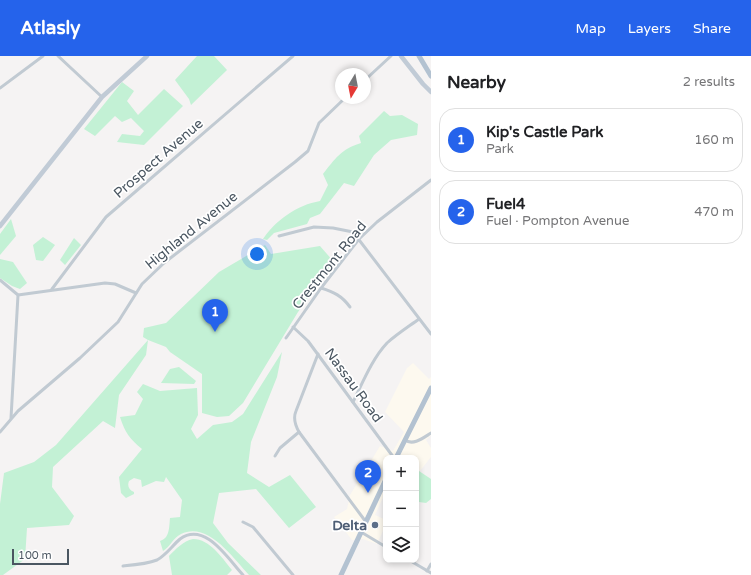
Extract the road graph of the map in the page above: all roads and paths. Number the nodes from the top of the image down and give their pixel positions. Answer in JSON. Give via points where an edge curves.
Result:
{"nodes":[{"id":1,"x":43,"y":56,"type":"edge"},
{"id":2,"x":58,"y":56,"type":"edge"},
{"id":3,"x":147,"y":56,"type":"edge"},
{"id":4,"x":293,"y":56,"type":"edge"},
{"id":5,"x":391,"y":56,"type":"edge"},
{"id":6,"x":401,"y":56,"type":"edge"},
{"id":7,"x":419,"y":56,"type":"edge"},
{"id":8,"x":371,"y":74,"type":"edge"},
{"id":9,"x":431,"y":76,"type":"edge"},
{"id":10,"x":0,"y":87,"type":"edge"},
{"id":11,"x":431,"y":92,"type":"edge"},
{"id":12,"x":102,"y":97,"type":"junction"},
{"id":13,"x":339,"y":104,"type":"edge"},
{"id":14,"x":431,"y":180,"type":"edge"},
{"id":15,"x":0,"y":226,"type":"edge"},
{"id":16,"x":279,"y":236,"type":"dead end"},
{"id":17,"x":359,"y":239,"type":"junction"},
{"id":18,"x":0,"y":280,"type":"edge"},
{"id":19,"x":321,"y":288,"type":"junction"},
{"id":20,"x":52,"y":290,"type":"junction"},
{"id":21,"x":136,"y":293,"type":"junction"},
{"id":22,"x":18,"y":294,"type":"junction"},
{"id":23,"x":350,"y":307,"type":"dead end"},
{"id":24,"x":419,"y":319,"type":"junction"},
{"id":25,"x":293,"y":327,"type":"junction"},
{"id":26,"x":431,"y":334,"type":"edge"},
{"id":27,"x":286,"y":338,"type":"dead end"},
{"id":28,"x":318,"y":354,"type":"junction"},
{"id":29,"x":431,"y":388,"type":"edge"},
{"id":30,"x":353,"y":402,"type":"junction"},
{"id":31,"x":11,"y":418,"type":"junction"},
{"id":32,"x":0,"y":432,"type":"edge"},
{"id":33,"x":299,"y":432,"type":"junction"},
{"id":34,"x":431,"y":433,"type":"edge"},
{"id":35,"x":405,"y":440,"type":"junction"},
{"id":36,"x":393,"y":455,"type":"edge"},
{"id":37,"x":397,"y":455,"type":"edge"},
{"id":38,"x":275,"y":456,"type":"dead end"},
{"id":39,"x":383,"y":485,"type":"edge"},
{"id":40,"x":243,"y":522,"type":"dead end"},
{"id":41,"x":366,"y":522,"type":"junction"},
{"id":42,"x":361,"y":532,"type":"junction"},
{"id":43,"x":383,"y":544,"type":"edge"},
{"id":44,"x":414,"y":563,"type":"edge"},
{"id":45,"x":431,"y":564,"type":"edge"},
{"id":46,"x":123,"y":566,"type":"dead end"},
{"id":47,"x":427,"y":571,"type":"junction"},
{"id":48,"x":431,"y":573,"type":"edge"},
{"id":49,"x":243,"y":575,"type":"edge"},
{"id":50,"x":293,"y":575,"type":"edge"},
{"id":51,"x":341,"y":575,"type":"edge"}],
"edges":[{"from":1,"to":10,"type":"street"},
{"from":2,"to":12,"type":"street"},
{"from":3,"to":12,"type":"street"},
{"from":4,"to":20,"type":"street","name":"Prospect Avenue","via":[[106,218]]},
{"from":5,"to":8,"type":"street"},
{"from":6,"to":11,"type":"street"},
{"from":7,"to":9,"type":"main road"},
{"from":12,"to":15,"type":"street"},
{"from":13,"to":21,"type":"street","name":"Highland Avenue","via":[[319,123],[308,151],[164,263]]},
{"from":14,"to":17,"type":"street","name":"Crestmont Road"},
{"from":16,"to":17,"type":"street","via":[[320,227],[354,232]]},
{"from":17,"to":19,"type":"street","name":"Crestmont Road"},
{"from":17,"to":24,"type":"street"},
{"from":18,"to":22,"type":"street"},
{"from":19,"to":23,"type":"street","via":[[336,293]]},
{"from":19,"to":25,"type":"street","name":"Crestmont Road"},
{"from":20,"to":21,"type":"street","via":[[105,282]]},
{"from":20,"to":22,"type":"street"},
{"from":21,"to":31,"type":"street","name":"Highland Avenue","via":[[118,322]]},
{"from":22,"to":31,"type":"street"},
{"from":24,"to":26,"type":"street"},
{"from":24,"to":30,"type":"street","via":[[382,350]]},
{"from":25,"to":27,"type":"street","name":"Crestmont Road"},
{"from":25,"to":28,"type":"street","name":"Nassau Road","via":[[308,340]]},
{"from":28,"to":30,"type":"street","name":"Nassau Road"},
{"from":28,"to":33,"type":"street","via":[[295,413],[295,424]]},
{"from":29,"to":35,"type":"main road"},
{"from":30,"to":36,"type":"street","name":"Nassau Road"},
{"from":31,"to":32,"type":"street","name":"Highland Avenue"},
{"from":33,"to":38,"type":"street","via":[[280,448]]},
{"from":33,"to":41,"type":"street"},
{"from":34,"to":35,"type":"street","via":[[414,442]]},
{"from":35,"to":37,"type":"main road"},
{"from":39,"to":41,"type":"main road"},
{"from":40,"to":50,"type":"street","via":[[253,527]]},
{"from":41,"to":42,"type":"main road"},
{"from":42,"to":43,"type":"street"},
{"from":42,"to":51,"type":"main road"},
{"from":44,"to":47,"type":"street"},
{"from":45,"to":47,"type":"street"},
{"from":46,"to":49,"type":"street","via":[[156,560],[180,539],[195,534],[211,540]]},
{"from":47,"to":48,"type":"street"}]}
